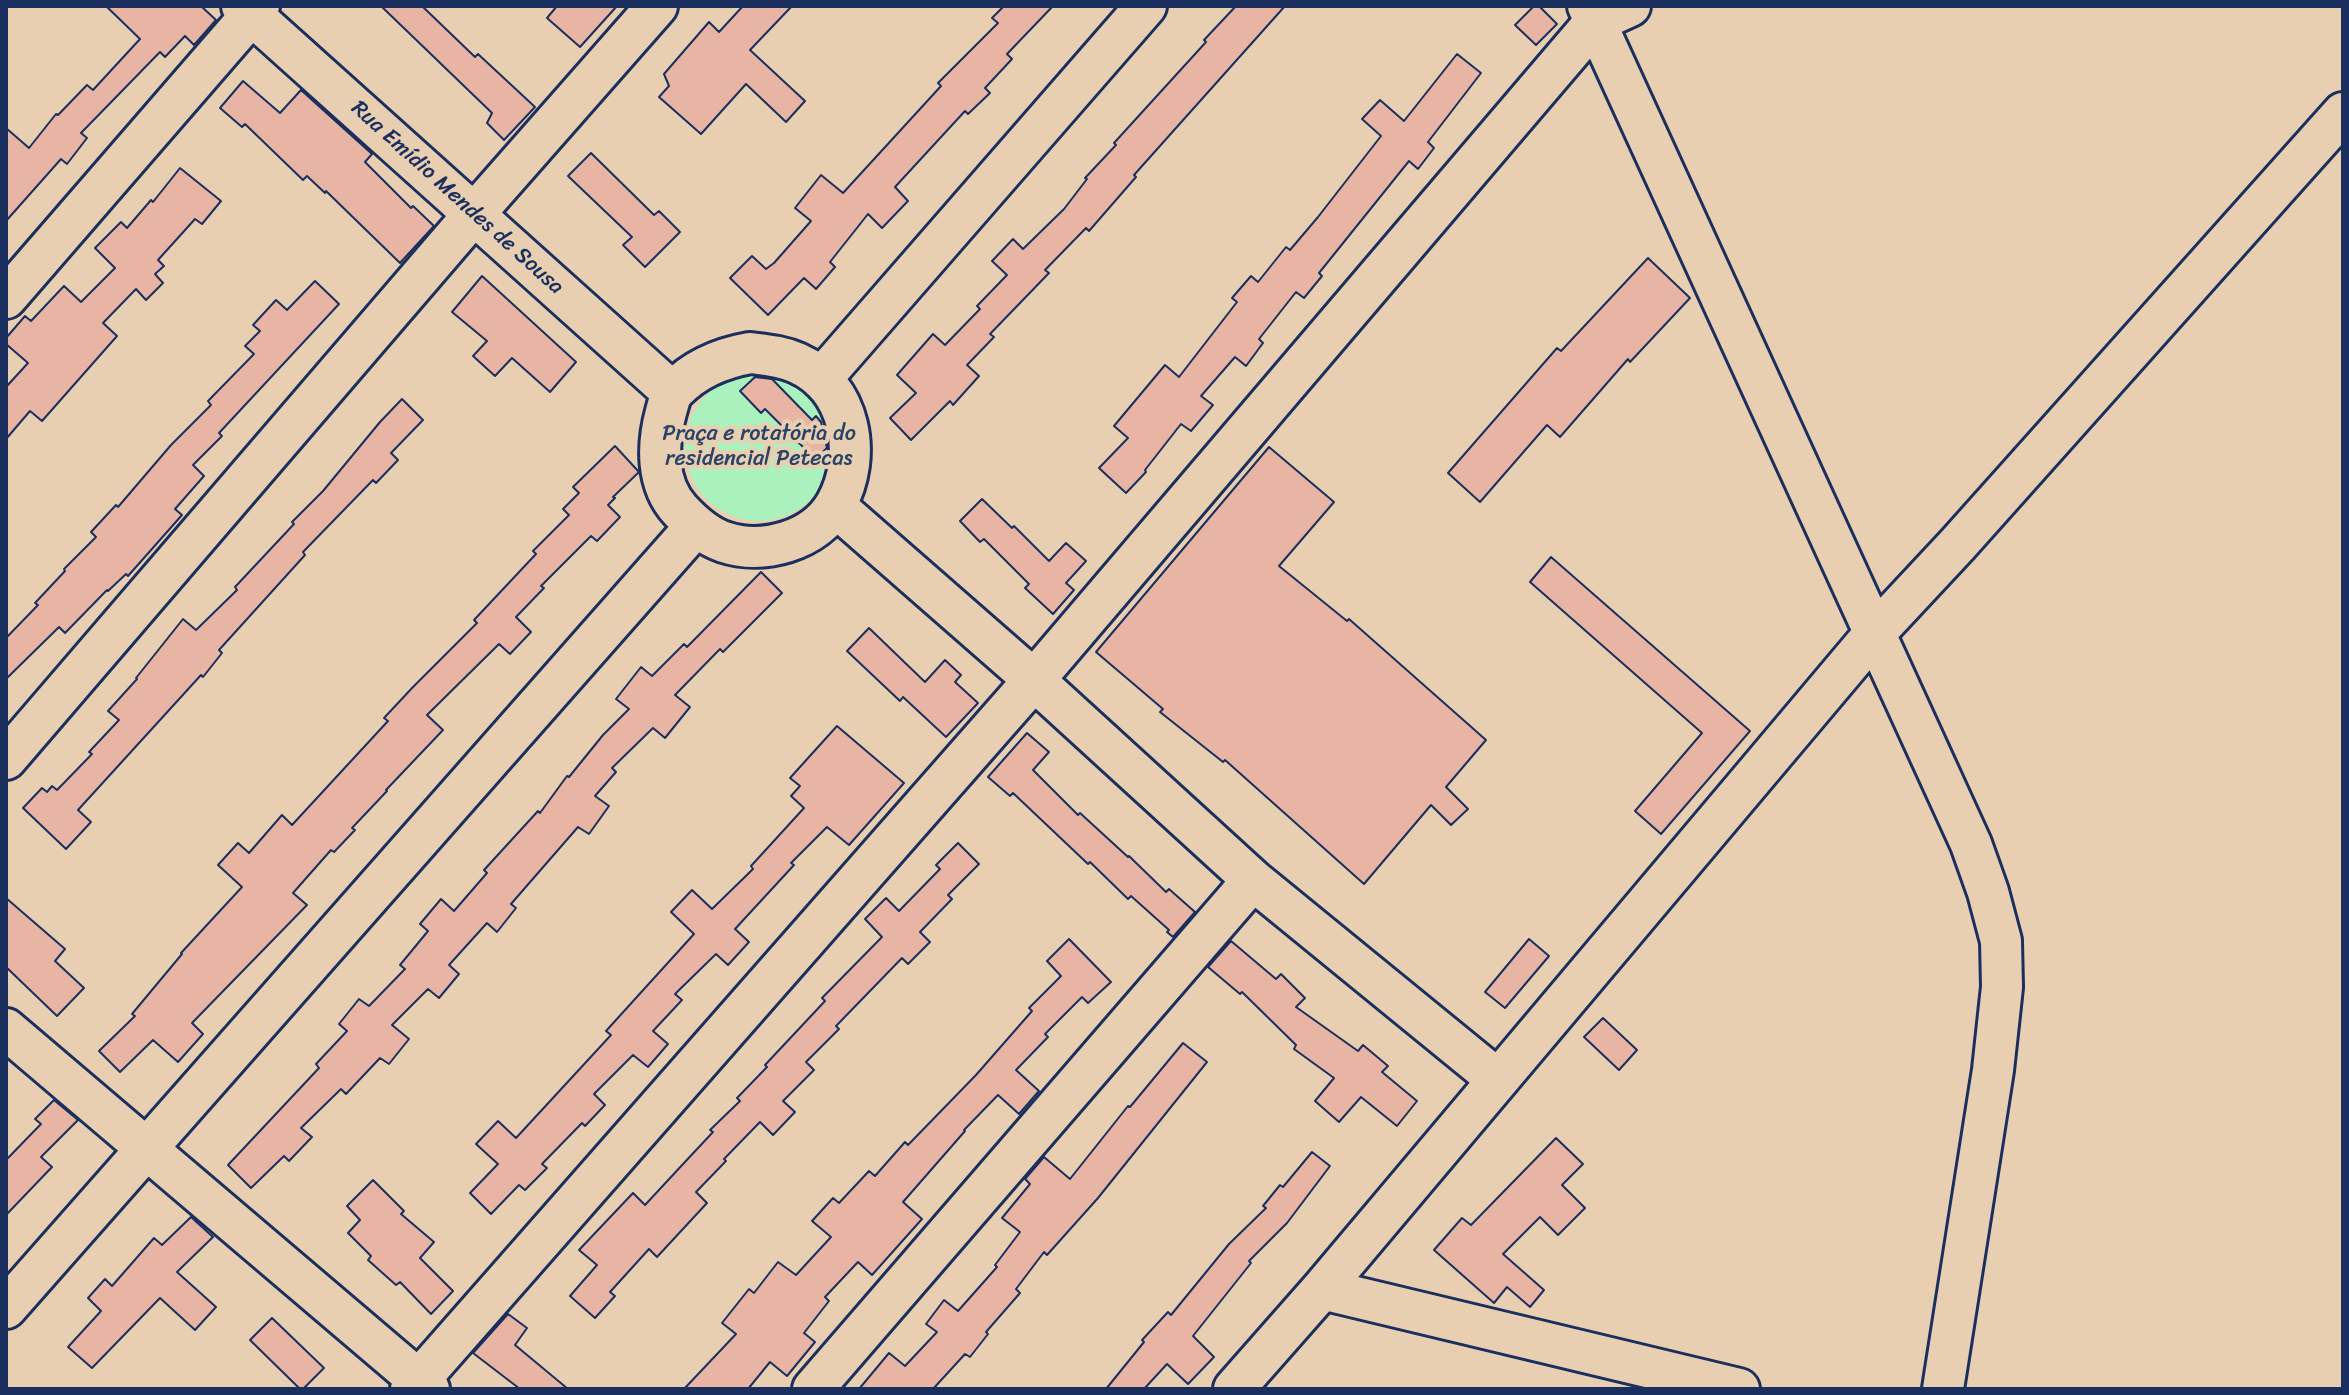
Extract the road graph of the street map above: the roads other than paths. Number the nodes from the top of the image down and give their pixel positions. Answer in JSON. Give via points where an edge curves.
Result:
{"nodes":[{"id":1,"x":657,"y":6,"type":"edge"},
{"id":2,"x":1146,"y":6,"type":"edge"},
{"id":3,"x":251,"y":9,"type":"edge"},
{"id":4,"x":1604,"y":11,"type":"edge"},
{"id":5,"x":2343,"y":113,"type":"edge"},
{"id":6,"x":475,"y":213,"type":"junction"},
{"id":7,"x":6,"y":298,"type":"edge"},
{"id":8,"x":821,"y":379,"type":"junction"},
{"id":9,"x":672,"y":392,"type":"junction"},
{"id":10,"x":835,"y":506,"type":"junction"},
{"id":11,"x":695,"y":527,"type":"junction"},
{"id":12,"x":1874,"y":634,"type":"junction"},
{"id":13,"x":1034,"y":680,"type":"junction"},
{"id":14,"x":6,"y":759,"type":"edge"},
{"id":15,"x":1253,"y":880,"type":"junction"},
{"id":16,"x":6,"y":1029,"type":"edge"},
{"id":17,"x":1498,"y":1080,"type":"junction"},
{"id":18,"x":146,"y":1149,"type":"junction"},
{"id":19,"x":1322,"y":1289,"type":"junction"},
{"id":20,"x":6,"y":1308,"type":"edge"},
{"id":21,"x":419,"y":1386,"type":"edge"},
{"id":22,"x":813,"y":1389,"type":"edge"},
{"id":23,"x":1234,"y":1389,"type":"edge"},
{"id":24,"x":1739,"y":1389,"type":"edge"},
{"id":25,"x":1943,"y":1389,"type":"edge"}],
"edges":[{"from":1,"to":6,"type":"street"},
{"from":2,"to":8,"type":"street"},
{"from":3,"to":6,"type":"street","name":"Rua Emídio Mendes de Sousa"},
{"from":3,"to":7,"type":"street"},
{"from":4,"to":12,"type":"street"},
{"from":4,"to":13,"type":"street"},
{"from":5,"to":12,"type":"street"},
{"from":6,"to":9,"type":"street","name":"Rua Emídio Mendes de Sousa"},
{"from":6,"to":14,"type":"street"},
{"from":8,"to":9,"type":"street","via":[[800,364],[750,353],[701,369]]},
{"from":8,"to":10,"type":"street","via":[[842,407],[851,440],[849,474]]},
{"from":9,"to":11,"type":"street","via":[[659,443],[662,475],[674,504]]},
{"from":10,"to":11,"type":"street","via":[[813,529],[785,543],[754,548],[723,542]]},
{"from":10,"to":13,"type":"street"},
{"from":11,"to":18,"type":"street"},
{"from":12,"to":17,"type":"street"},
{"from":12,"to":25,"type":"street","via":[[1971,844],[2001,941],[1993,1070]]},
{"from":13,"to":15,"type":"street"},
{"from":13,"to":21,"type":"street"},
{"from":15,"to":17,"type":"street"},
{"from":15,"to":22,"type":"street"},
{"from":16,"to":18,"type":"street"},
{"from":17,"to":19,"type":"street"},
{"from":18,"to":20,"type":"street"},
{"from":18,"to":21,"type":"street"},
{"from":19,"to":23,"type":"street"},
{"from":19,"to":24,"type":"street"}]}
